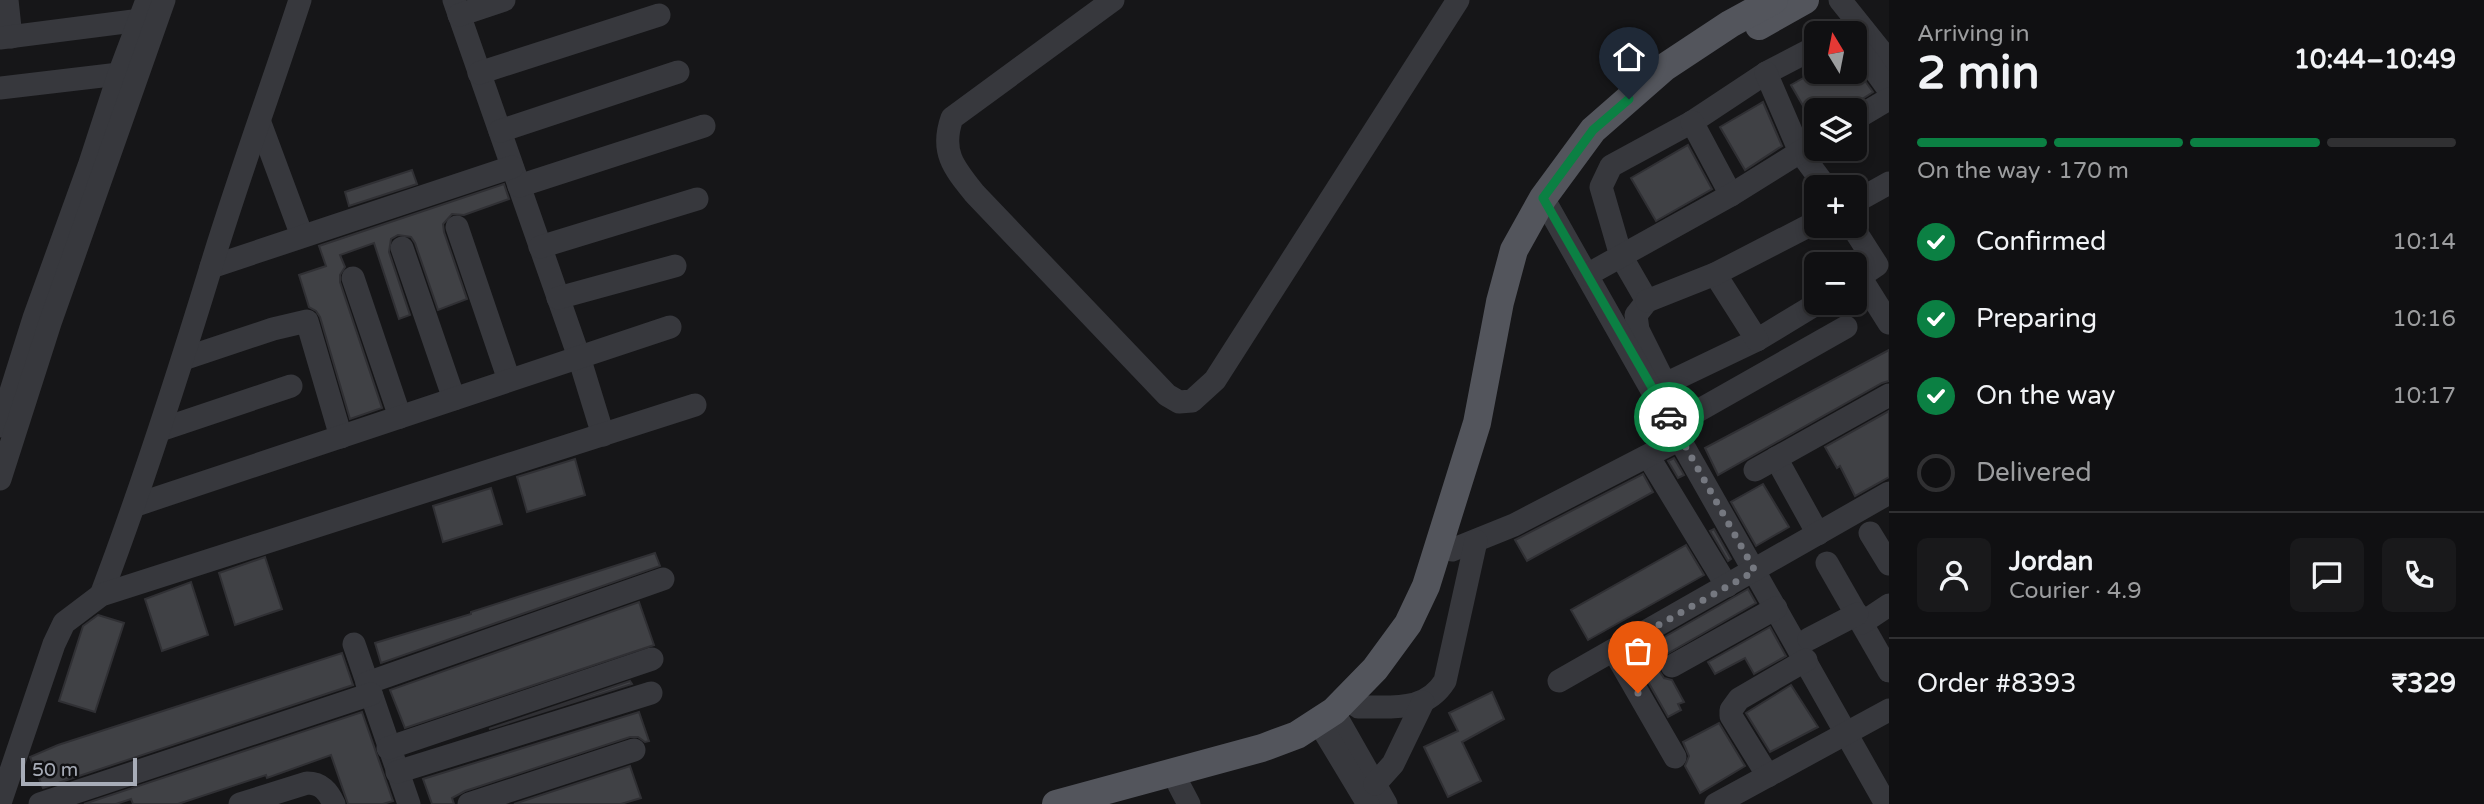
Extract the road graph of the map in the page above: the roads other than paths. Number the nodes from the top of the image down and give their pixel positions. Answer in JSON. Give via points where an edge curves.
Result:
{"nodes":[{"id":1,"x":7,"y":0,"type":"edge"},
{"id":2,"x":164,"y":0,"type":"edge"},
{"id":3,"x":300,"y":0,"type":"edge"},
{"id":4,"x":504,"y":0,"type":"edge"},
{"id":5,"x":1112,"y":0,"type":"edge"},
{"id":6,"x":1458,"y":0,"type":"edge"},
{"id":7,"x":1774,"y":0,"type":"edge"},
{"id":8,"x":1805,"y":0,"type":"edge"},
{"id":9,"x":1840,"y":0,"type":"edge"},
{"id":10,"x":456,"y":7,"type":"edge"},
{"id":11,"x":144,"y":10,"type":"edge"},
{"id":12,"x":659,"y":15,"type":"dead end"},
{"id":13,"x":6,"y":38,"type":"edge"},
{"id":14,"x":1804,"y":53,"type":"edge"},
{"id":15,"x":1867,"y":60,"type":"edge"},
{"id":16,"x":1889,"y":61,"type":"edge"},
{"id":17,"x":678,"y":72,"type":"dead end"},
{"id":18,"x":479,"y":73,"type":"junction"},
{"id":19,"x":1766,"y":73,"type":"junction"},
{"id":20,"x":119,"y":74,"type":"junction"},
{"id":21,"x":0,"y":88,"type":"edge"},
{"id":22,"x":1889,"y":90,"type":"edge"},
{"id":23,"x":1889,"y":99,"type":"edge"},
{"id":24,"x":1867,"y":112,"type":"edge"},
{"id":25,"x":1692,"y":122,"type":"junction"},
{"id":26,"x":260,"y":123,"type":"junction"},
{"id":27,"x":704,"y":126,"type":"dead end"},
{"id":28,"x":500,"y":131,"type":"junction"},
{"id":29,"x":1804,"y":140,"type":"edge"},
{"id":30,"x":1804,"y":149,"type":"edge"},
{"id":31,"x":516,"y":176,"type":"junction"},
{"id":32,"x":1889,"y":183,"type":"edge"},
{"id":33,"x":1731,"y":195,"type":"junction"},
{"id":34,"x":1867,"y":195,"type":"edge"},
{"id":35,"x":697,"y":199,"type":"dead end"},
{"id":36,"x":1547,"y":206,"type":"junction"},
{"id":37,"x":457,"y":227,"type":"dead end"},
{"id":38,"x":1804,"y":228,"type":"edge"},
{"id":39,"x":302,"y":236,"type":"junction"},
{"id":40,"x":1857,"y":238,"type":"edge"},
{"id":41,"x":540,"y":247,"type":"junction"},
{"id":42,"x":402,"y":248,"type":"dead end"},
{"id":43,"x":1621,"y":256,"type":"junction"},
{"id":44,"x":675,"y":266,"type":"dead end"},
{"id":45,"x":211,"y":267,"type":"junction"},
{"id":46,"x":1870,"y":270,"type":"edge"},
{"id":47,"x":1715,"y":274,"type":"junction"},
{"id":48,"x":1587,"y":275,"type":"junction"},
{"id":49,"x":353,"y":278,"type":"dead end"},
{"id":50,"x":558,"y":298,"type":"junction"},
{"id":51,"x":1647,"y":301,"type":"junction"},
{"id":52,"x":1804,"y":311,"type":"edge"},
{"id":53,"x":1889,"y":323,"type":"edge"},
{"id":54,"x":670,"y":327,"type":"dead end"},
{"id":55,"x":1846,"y":327,"type":"dead end"},
{"id":56,"x":1757,"y":340,"type":"junction"},
{"id":57,"x":579,"y":357,"type":"junction"},
{"id":58,"x":183,"y":359,"type":"junction"},
{"id":59,"x":509,"y":380,"type":"junction"},
{"id":60,"x":7,"y":384,"type":"edge"},
{"id":61,"x":290,"y":386,"type":"dead end"},
{"id":62,"x":1889,"y":395,"type":"edge"},
{"id":63,"x":454,"y":399,"type":"junction"},
{"id":64,"x":695,"y":405,"type":"dead end"},
{"id":65,"x":400,"y":417,"type":"junction"},
{"id":66,"x":1,"y":423,"type":"edge"},
{"id":67,"x":160,"y":430,"type":"junction"},
{"id":68,"x":1677,"y":432,"type":"junction"},
{"id":69,"x":603,"y":435,"type":"junction"},
{"id":70,"x":341,"y":437,"type":"junction"},
{"id":71,"x":1648,"y":456,"type":"junction"},
{"id":72,"x":1776,"y":458,"type":"junction"},
{"id":73,"x":1755,"y":470,"type":"dead end"},
{"id":74,"x":0,"y":480,"type":"edge"},
{"id":75,"x":1889,"y":493,"type":"edge"},
{"id":76,"x":136,"y":505,"type":"junction"},
{"id":77,"x":1870,"y":533,"type":"dead end"},
{"id":78,"x":1818,"y":534,"type":"junction"},
{"id":79,"x":1464,"y":546,"type":"junction"},
{"id":80,"x":1827,"y":563,"type":"dead end"},
{"id":81,"x":1889,"y":564,"type":"edge"},
{"id":82,"x":1755,"y":571,"type":"junction"},
{"id":83,"x":663,"y":579,"type":"dead end"},
{"id":84,"x":1727,"y":586,"type":"junction"},
{"id":85,"x":101,"y":595,"type":"junction"},
{"id":86,"x":1889,"y":605,"type":"edge"},
{"id":87,"x":1776,"y":608,"type":"junction"},
{"id":88,"x":1859,"y":619,"type":"junction"},
{"id":89,"x":354,"y":644,"type":"dead end"},
{"id":90,"x":1614,"y":650,"type":"junction"},
{"id":91,"x":1807,"y":650,"type":"junction"},
{"id":92,"x":652,"y":659,"type":"dead end"},
{"id":93,"x":1672,"y":666,"type":"dead end"},
{"id":94,"x":1889,"y":671,"type":"edge"},
{"id":95,"x":1559,"y":681,"type":"dead end"},
{"id":96,"x":369,"y":689,"type":"junction"},
{"id":97,"x":652,"y":694,"type":"dead end"},
{"id":98,"x":1423,"y":702,"type":"junction"},
{"id":99,"x":1889,"y":710,"type":"edge"},
{"id":100,"x":1335,"y":720,"type":"junction"},
{"id":101,"x":1847,"y":734,"type":"junction"},
{"id":102,"x":388,"y":748,"type":"junction"},
{"id":103,"x":634,"y":750,"type":"dead end"},
{"id":104,"x":1675,"y":757,"type":"dead end"},
{"id":105,"x":397,"y":772,"type":"junction"},
{"id":106,"x":1768,"y":776,"type":"junction"},
{"id":107,"x":1184,"y":794,"type":"edge"},
{"id":108,"x":1371,"y":794,"type":"edge"},
{"id":109,"x":0,"y":803,"type":"edge"},
{"id":110,"x":40,"y":804,"type":"edge"},
{"id":111,"x":240,"y":804,"type":"edge"},
{"id":112,"x":334,"y":804,"type":"edge"},
{"id":113,"x":409,"y":804,"type":"edge"},
{"id":114,"x":469,"y":804,"type":"edge"},
{"id":115,"x":1056,"y":804,"type":"edge"},
{"id":116,"x":1109,"y":804,"type":"edge"},
{"id":117,"x":1386,"y":804,"type":"edge"},
{"id":118,"x":1716,"y":804,"type":"edge"},
{"id":119,"x":1886,"y":804,"type":"edge"}],
"edges":[{"from":1,"to":13,"type":"street"},
{"from":2,"to":74,"type":"street"},
{"from":3,"to":26,"type":"street"},
{"from":4,"to":10,"type":"street"},
{"from":5,"to":6,"type":"street","via":[[952,118],[946,135],[948,150],[956,172],[975,194],[1167,395],[1179,402],[1192,401],[1215,380]]},
{"from":7,"to":36,"type":"main road","via":[[1665,67],[1593,130]]},
{"from":8,"to":36,"type":"main road","via":[[1737,38],[1675,81],[1603,143]]},
{"from":9,"to":16,"type":"street"},
{"from":10,"to":18,"type":"street"},
{"from":11,"to":13,"type":"street"},
{"from":11,"to":20,"type":"street"},
{"from":12,"to":18,"type":"street"},
{"from":14,"to":19,"type":"street"},
{"from":15,"to":22,"type":"street"},
{"from":17,"to":28,"type":"street"},
{"from":18,"to":28,"type":"street"},
{"from":19,"to":25,"type":"street"},
{"from":19,"to":29,"type":"street"},
{"from":20,"to":21,"type":"street"},
{"from":20,"to":60,"type":"street"},
{"from":23,"to":24,"type":"street"},
{"from":25,"to":33,"type":"street"},
{"from":25,"to":43,"type":"street","via":[[1611,166],[1601,187]]},
{"from":26,"to":39,"type":"street"},
{"from":26,"to":45,"type":"street"},
{"from":27,"to":31,"type":"street"},
{"from":28,"to":31,"type":"street"},
{"from":30,"to":33,"type":"street"},
{"from":31,"to":39,"type":"street"},
{"from":31,"to":41,"type":"street"},
{"from":32,"to":34,"type":"street"},
{"from":33,"to":43,"type":"street"},
{"from":35,"to":41,"type":"street"},
{"from":36,"to":48,"type":"street"},
{"from":36,"to":79,"type":"main road","via":[[1513,307]]},
{"from":36,"to":100,"type":"main road","via":[[1514,250],[1477,423],[1426,586],[1408,624]]},
{"from":37,"to":59,"type":"street"},
{"from":38,"to":47,"type":"street"},
{"from":39,"to":45,"type":"street"},
{"from":40,"to":46,"type":"street"},
{"from":41,"to":50,"type":"street"},
{"from":42,"to":63,"type":"street"},
{"from":43,"to":48,"type":"street"},
{"from":43,"to":51,"type":"street"},
{"from":44,"to":50,"type":"street"},
{"from":45,"to":58,"type":"street"},
{"from":46,"to":53,"type":"street"},
{"from":47,"to":51,"type":"street"},
{"from":47,"to":56,"type":"street"},
{"from":48,"to":68,"type":"street"},
{"from":49,"to":65,"type":"street"},
{"from":50,"to":57,"type":"street"},
{"from":51,"to":56,"type":"street","via":[[1636,315],[1638,330],[1665,384]]},
{"from":52,"to":56,"type":"street"},
{"from":54,"to":57,"type":"street"},
{"from":55,"to":68,"type":"street"},
{"from":57,"to":59,"type":"street"},
{"from":57,"to":69,"type":"street"},
{"from":58,"to":67,"type":"street"},
{"from":58,"to":70,"type":"street","via":[[307,321]]},
{"from":59,"to":63,"type":"street"},
{"from":60,"to":66,"type":"street"},
{"from":61,"to":67,"type":"street"},
{"from":62,"to":72,"type":"street"},
{"from":63,"to":65,"type":"street"},
{"from":64,"to":69,"type":"street"},
{"from":65,"to":70,"type":"street"},
{"from":67,"to":76,"type":"street"},
{"from":68,"to":71,"type":"street"},
{"from":68,"to":82,"type":"street"},
{"from":69,"to":85,"type":"street"},
{"from":70,"to":76,"type":"street"},
{"from":71,"to":79,"type":"street"},
{"from":71,"to":84,"type":"street"},
{"from":72,"to":73,"type":"street"},
{"from":72,"to":78,"type":"street"},
{"from":75,"to":78,"type":"street"},
{"from":76,"to":85,"type":"street"},
{"from":77,"to":81,"type":"street"},
{"from":78,"to":82,"type":"street"},
{"from":79,"to":98,"type":"street","via":[[1446,681]]},
{"from":79,"to":100,"type":"main road","via":[[1387,679]]},
{"from":80,"to":88,"type":"street"},
{"from":82,"to":84,"type":"street"},
{"from":82,"to":87,"type":"street"},
{"from":83,"to":96,"type":"street"},
{"from":84,"to":90,"type":"street"},
{"from":85,"to":109,"type":"street","via":[[64,623]]},
{"from":86,"to":88,"type":"street"},
{"from":87,"to":91,"type":"street"},
{"from":87,"to":93,"type":"street"},
{"from":88,"to":91,"type":"street"},
{"from":88,"to":94,"type":"street"},
{"from":89,"to":96,"type":"street"},
{"from":90,"to":95,"type":"street"},
{"from":90,"to":104,"type":"street"},
{"from":91,"to":101,"type":"street"},
{"from":91,"to":106,"type":"street","via":[[1739,699],[1731,710]]},
{"from":92,"to":102,"type":"street"},
{"from":96,"to":102,"type":"street"},
{"from":96,"to":110,"type":"street"},
{"from":97,"to":105,"type":"street"},
{"from":98,"to":100,"type":"street"},
{"from":98,"to":108,"type":"street","via":[[1393,764]]},
{"from":99,"to":101,"type":"street"},
{"from":100,"to":107,"type":"main road","via":[[1304,748]]},
{"from":100,"to":108,"type":"street"},
{"from":100,"to":115,"type":"main road","via":[[1262,748]]},
{"from":101,"to":106,"type":"street"},
{"from":101,"to":119,"type":"street"},
{"from":102,"to":105,"type":"street"},
{"from":103,"to":114,"type":"street"},
{"from":105,"to":113,"type":"street"},
{"from":106,"to":118,"type":"street"},
{"from":107,"to":116,"type":"main road"},
{"from":108,"to":117,"type":"street"},
{"from":111,"to":112,"type":"street","via":[[307,783],[317,783]]}]}
